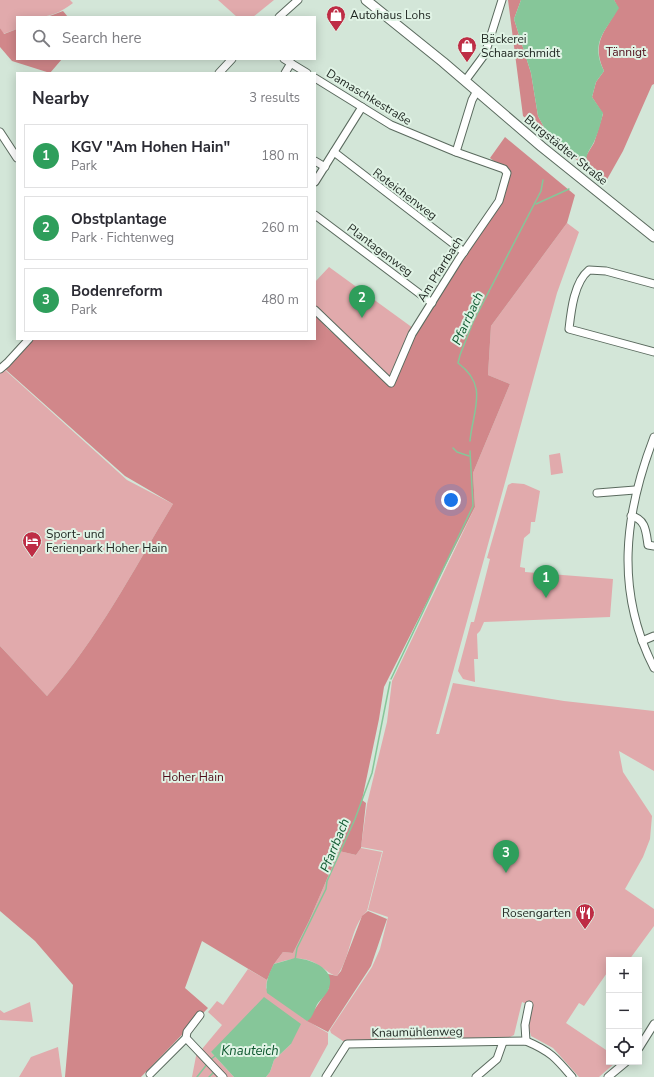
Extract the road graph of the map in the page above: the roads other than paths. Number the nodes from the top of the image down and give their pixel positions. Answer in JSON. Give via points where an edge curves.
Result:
{"nodes":[{"id":1,"x":298,"y":0,"type":"edge"},
{"id":2,"x":366,"y":0,"type":"edge"},
{"id":3,"x":502,"y":0,"type":"edge"},
{"id":4,"x":280,"y":16,"type":"edge"},
{"id":5,"x":231,"y":60,"type":"edge"},
{"id":6,"x":286,"y":60,"type":"edge"},
{"id":7,"x":291,"y":63,"type":"junction"},
{"id":8,"x":220,"y":72,"type":"edge"},
{"id":9,"x":285,"y":72,"type":"edge"},
{"id":10,"x":305,"y":72,"type":"edge"},
{"id":11,"x":316,"y":79,"type":"edge"},
{"id":12,"x":465,"y":81,"type":"junction"},
{"id":13,"x":477,"y":91,"type":"junction"},
{"id":14,"x":362,"y":107,"type":"junction"},
{"id":15,"x":0,"y":132,"type":"edge"},
{"id":16,"x":334,"y":152,"type":"junction"},
{"id":17,"x":456,"y":152,"type":"junction"},
{"id":18,"x":16,"y":156,"type":"edge"},
{"id":19,"x":316,"y":162,"type":"edge"},
{"id":20,"x":325,"y":167,"type":"junction"},
{"id":21,"x":504,"y":169,"type":"joint"},
{"id":22,"x":316,"y":180,"type":"edge"},
{"id":23,"x":316,"y":216,"type":"edge"},
{"id":24,"x":654,"y":237,"type":"edge"},
{"id":25,"x":464,"y":252,"type":"junction"},
{"id":26,"x":654,"y":284,"type":"edge"},
{"id":27,"x":432,"y":303,"type":"junction"},
{"id":28,"x":316,"y":311,"type":"edge"},
{"id":29,"x":28,"y":340,"type":"edge"},
{"id":30,"x":654,"y":352,"type":"edge"},
{"id":31,"x":0,"y":368,"type":"edge"},
{"id":32,"x":654,"y":438,"type":"edge"},
{"id":33,"x":636,"y":490,"type":"junction"},
{"id":34,"x":597,"y":493,"type":"dead end"},
{"id":35,"x":631,"y":516,"type":"junction"},
{"id":36,"x":654,"y":546,"type":"edge"},
{"id":37,"x":654,"y":636,"type":"edge"},
{"id":38,"x":642,"y":641,"type":"junction"},
{"id":39,"x":654,"y":668,"type":"edge"},
{"id":40,"x":529,"y":1005,"type":"dead end"},
{"id":41,"x":200,"y":1015,"type":"dead end"},
{"id":42,"x":654,"y":1024,"type":"edge"},
{"id":43,"x":186,"y":1038,"type":"junction"},
{"id":44,"x":526,"y":1041,"type":"junction"},
{"id":45,"x":503,"y":1042,"type":"junction"},
{"id":46,"x":642,"y":1043,"type":"edge"},
{"id":47,"x":622,"y":1065,"type":"edge"},
{"id":48,"x":150,"y":1074,"type":"dead end"},
{"id":49,"x":223,"y":1077,"type":"edge"},
{"id":50,"x":326,"y":1077,"type":"edge"},
{"id":51,"x":476,"y":1077,"type":"edge"},
{"id":52,"x":572,"y":1077,"type":"edge"},
{"id":53,"x":608,"y":1077,"type":"edge"}],
"edges":[{"from":1,"to":4,"type":"street"},
{"from":2,"to":12,"type":"main road","name":"Burgstädter Straße"},
{"from":3,"to":12,"type":"street","via":[[485,54]]},
{"from":5,"to":8,"type":"street"},
{"from":6,"to":7,"type":"street","name":"Damaschkestraße"},
{"from":7,"to":9,"type":"street"},
{"from":7,"to":10,"type":"street","name":"Damaschkestraße"},
{"from":11,"to":14,"type":"street","name":"Damaschkestraße"},
{"from":12,"to":13,"type":"main road","name":"Burgstädter Straße"},
{"from":13,"to":17,"type":"street"},
{"from":13,"to":24,"type":"main road","name":"Burgstädter Straße"},
{"from":14,"to":16,"type":"street"},
{"from":14,"to":17,"type":"street","name":"Damaschkestraße","via":[[391,125]]},
{"from":15,"to":18,"type":"street"},
{"from":16,"to":20,"type":"street"},
{"from":16,"to":25,"type":"street","name":"Roteichenweg"},
{"from":17,"to":21,"type":"street","name":"Damaschkestraße"},
{"from":19,"to":20,"type":"street"},
{"from":20,"to":22,"type":"street"},
{"from":21,"to":25,"type":"street","name":"Am Pfarrbach","via":[[506,181],[499,201]]},
{"from":23,"to":27,"type":"street","name":"Plantagenweg"},
{"from":25,"to":27,"type":"street","name":"Am Pfarrbach"},
{"from":26,"to":30,"type":"street","via":[[606,271],[589,270],[582,275],[570,316],[569,329]]},
{"from":27,"to":28,"type":"street","name":"Am Pfarrbach","via":[[412,334],[391,383]]},
{"from":29,"to":31,"type":"street","via":[[7,364]]},
{"from":32,"to":33,"type":"street"},
{"from":33,"to":34,"type":"street"},
{"from":33,"to":35,"type":"street"},
{"from":35,"to":36,"type":"street","via":[[642,521],[648,545]]},
{"from":35,"to":38,"type":"street","via":[[628,571]]},
{"from":37,"to":38,"type":"street"},
{"from":38,"to":39,"type":"street"},
{"from":40,"to":44,"type":"street","via":[[525,1025]]},
{"from":41,"to":43,"type":"street","via":[[187,1032]]},
{"from":42,"to":46,"type":"street"},
{"from":43,"to":48,"type":"street"},
{"from":43,"to":49,"type":"street"},
{"from":44,"to":45,"type":"street","name":"Knaumühlenweg"},
{"from":44,"to":52,"type":"street","name":"Knaumühlenweg","via":[[545,1049]]},
{"from":45,"to":50,"type":"street","name":"Knaumühlenweg","via":[[347,1044]]},
{"from":45,"to":51,"type":"street","via":[[497,1060]]},
{"from":47,"to":53,"type":"street"}]}
